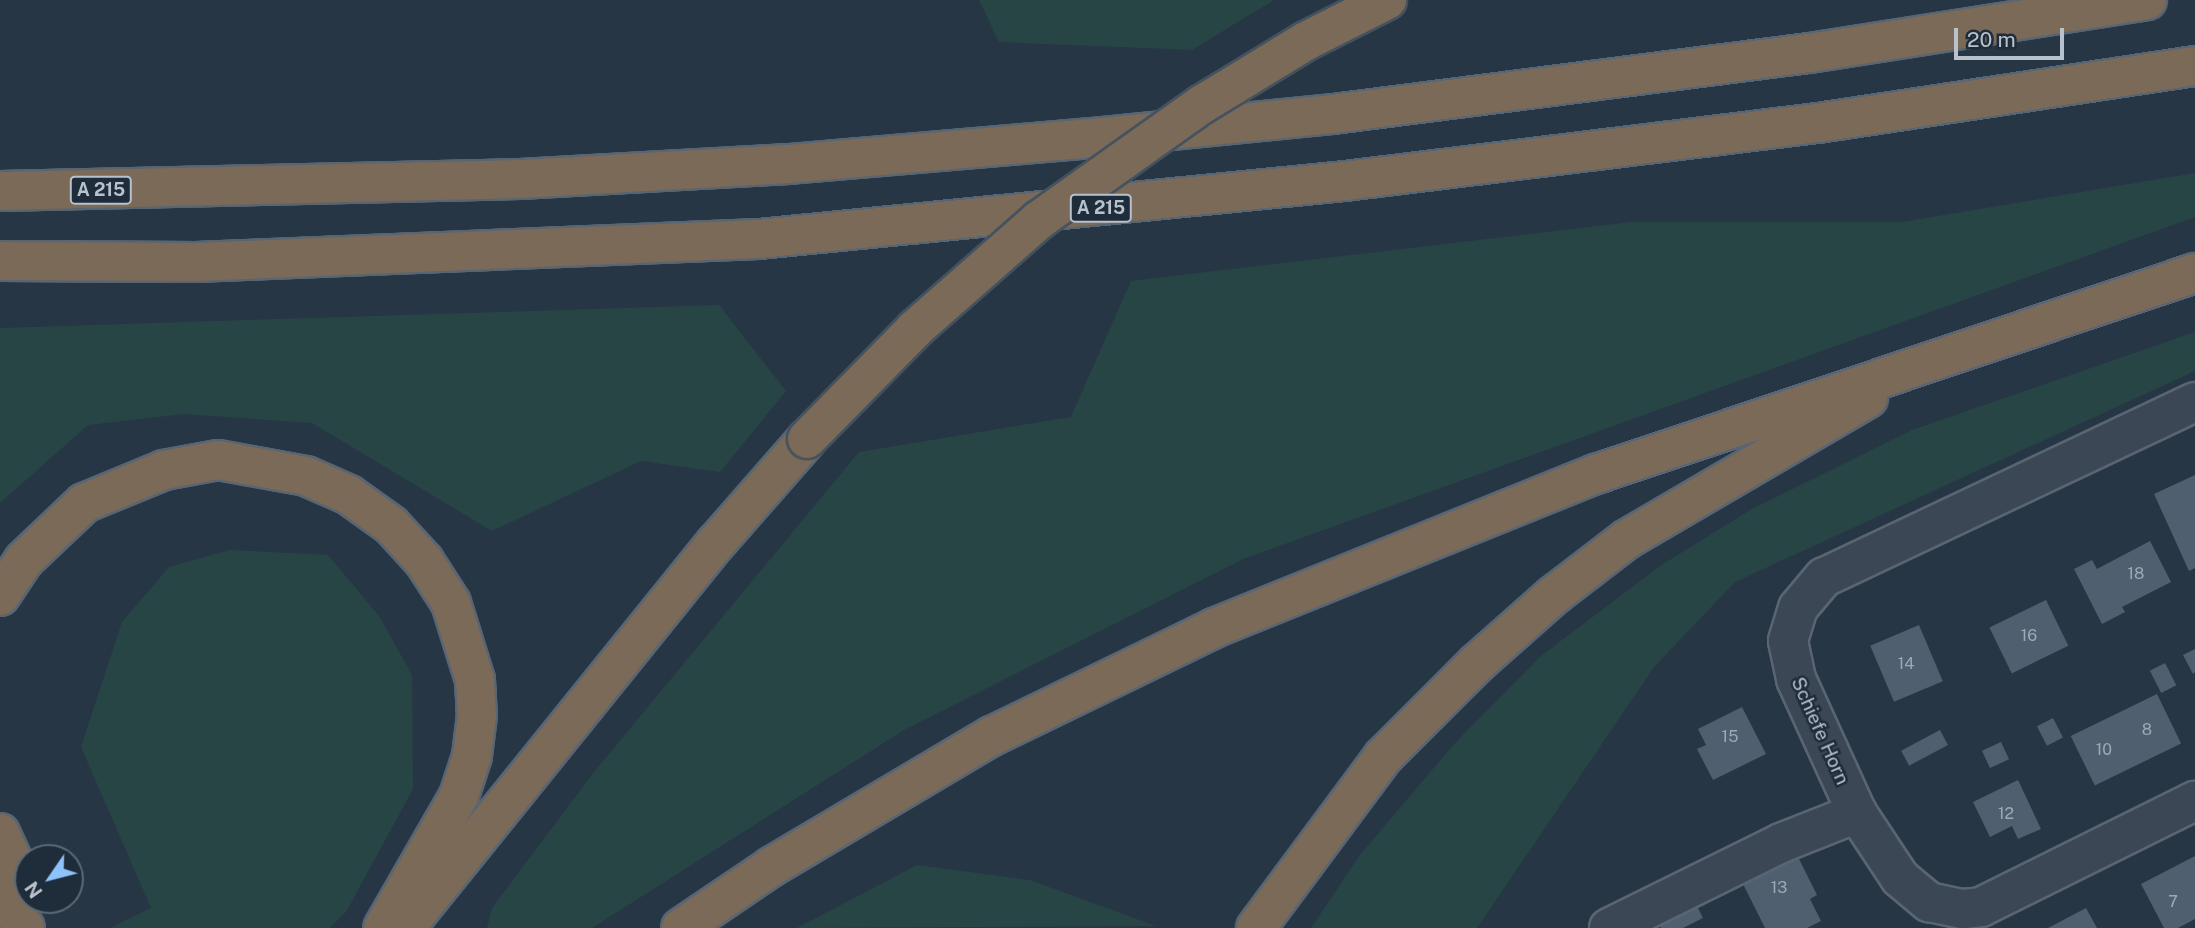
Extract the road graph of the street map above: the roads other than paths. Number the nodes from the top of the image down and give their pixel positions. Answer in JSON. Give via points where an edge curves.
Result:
{"nodes":[{"id":1,"x":1387,"y":0,"type":"edge"},
{"id":2,"x":2147,"y":0,"type":"edge"},
{"id":3,"x":2195,"y":66,"type":"edge"},
{"id":4,"x":0,"y":191,"type":"edge"},
{"id":5,"x":0,"y":261,"type":"edge"},
{"id":6,"x":2195,"y":273,"type":"edge"},
{"id":7,"x":1940,"y":357,"type":"junction"},
{"id":8,"x":2195,"y":402,"type":"edge"},
{"id":9,"x":0,"y":596,"type":"edge"},
{"id":10,"x":2195,"y":801,"type":"edge"},
{"id":11,"x":1857,"y":813,"type":"junction"},
{"id":12,"x":0,"y":833,"type":"edge"},
{"id":13,"x":14,"y":864,"type":"edge"},
{"id":14,"x":0,"y":894,"type":"edge"},
{"id":15,"x":1923,"y":915,"type":"edge"},
{"id":16,"x":25,"y":928,"type":"edge"},
{"id":17,"x":383,"y":928,"type":"edge"},
{"id":18,"x":405,"y":928,"type":"edge"},
{"id":19,"x":681,"y":928,"type":"edge"},
{"id":20,"x":1256,"y":928,"type":"edge"},
{"id":21,"x":1609,"y":928,"type":"edge"}],
"edges":[{"from":1,"to":18,"type":"highway","bridge":true,"via":[[1306,41],[1200,104],[1050,211],[915,329],[807,439],[716,543]]},
{"from":2,"to":4,"type":"highway","number":"A 215","via":[[1809,53],[1333,114],[1082,139],[789,164],[520,180]]},
{"from":3,"to":5,"type":"highway","number":"A 215","via":[[1818,123],[1069,211],[759,239],[196,262]]},
{"from":6,"to":7,"type":"highway"},
{"from":7,"to":19,"type":"highway","via":[[1596,474],[1213,628],[992,736],[771,867]]},
{"from":7,"to":20,"type":"highway","via":[[1638,533],[1554,595],[1476,664],[1383,757]]},
{"from":8,"to":11,"type":"street","name":"Schiefe Horn","via":[[1824,577],[1808,591],[1791,624],[1790,661]]},
{"from":9,"to":17,"type":"highway","via":[[24,560],[84,503],[164,470],[218,460],[306,476],[349,495],[391,525],[424,561],[451,603],[475,680],[477,715],[472,756],[459,796]]},
{"from":10,"to":15,"type":"street","name":"Schiefe Horn","via":[[1981,907]]},
{"from":11,"to":15,"type":"street","name":"Schiefe Horn"},
{"from":11,"to":21,"type":"street","via":[[1782,843]]},
{"from":12,"to":13,"type":"highway"},
{"from":14,"to":16,"type":"highway"}]}
